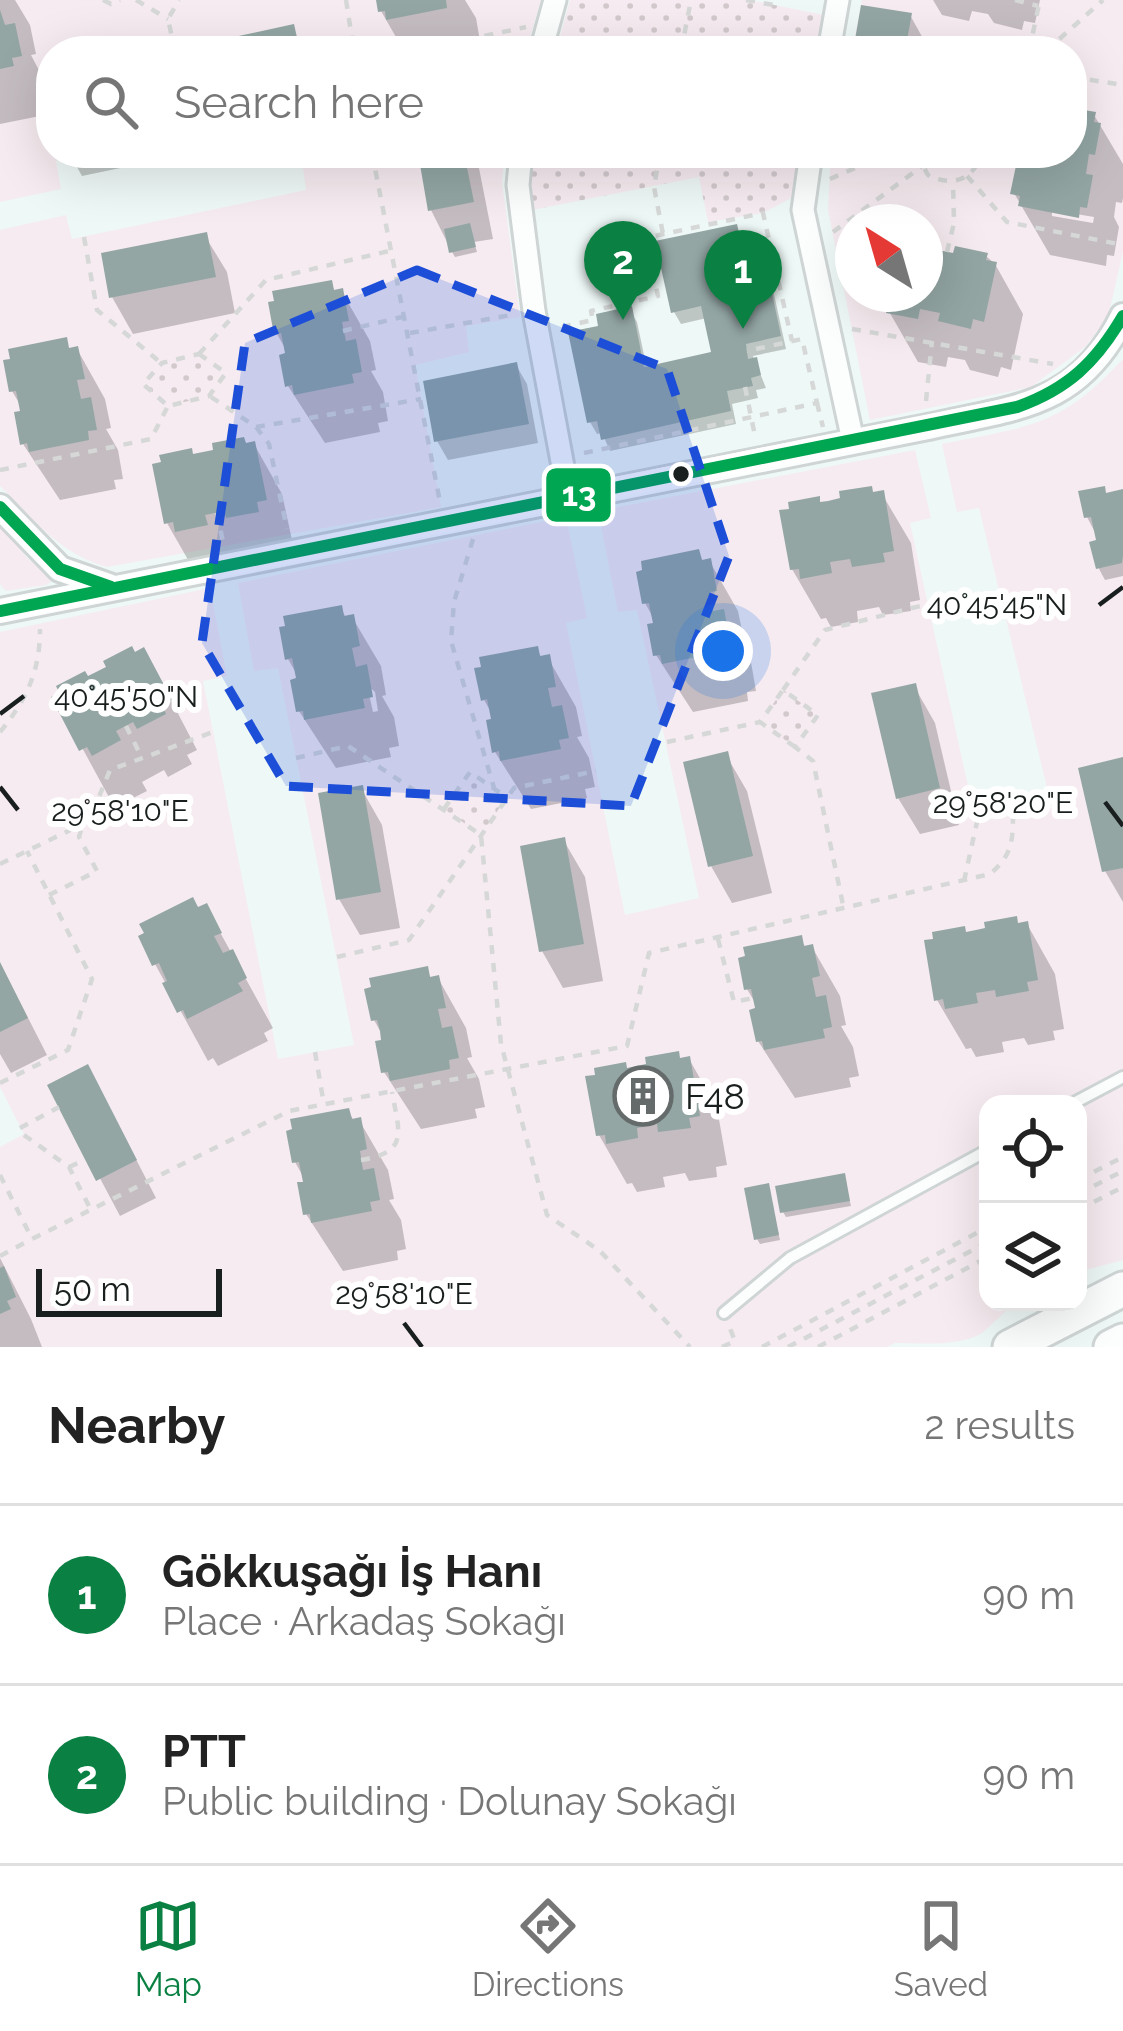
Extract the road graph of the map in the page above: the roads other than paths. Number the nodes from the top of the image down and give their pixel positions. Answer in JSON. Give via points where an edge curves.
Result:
{"nodes":[{"id":1,"x":555,"y":0,"type":"edge"},
{"id":2,"x":838,"y":0,"type":"edge"},
{"id":3,"x":546,"y":36,"type":"edge"},
{"id":4,"x":832,"y":36,"type":"edge"},
{"id":5,"x":520,"y":168,"type":"edge"},
{"id":6,"x":809,"y":168,"type":"edge"},
{"id":7,"x":1123,"y":316,"type":"edge"},
{"id":8,"x":854,"y":441,"type":"junction"},
{"id":9,"x":569,"y":499,"type":"junction"},
{"id":10,"x":0,"y":507,"type":"edge"},
{"id":11,"x":111,"y":587,"type":"junction"},
{"id":12,"x":0,"y":611,"type":"edge"},
{"id":13,"x":1123,"y":1077,"type":"edge"},
{"id":14,"x":1087,"y":1096,"type":"edge"},
{"id":15,"x":979,"y":1155,"type":"edge"},
{"id":16,"x":1123,"y":1289,"type":"edge"},
{"id":17,"x":724,"y":1313,"type":"road end"},
{"id":18,"x":1123,"y":1341,"type":"edge"},
{"id":19,"x":1010,"y":1347,"type":"edge"},
{"id":20,"x":1112,"y":1347,"type":"edge"}],
"edges":[{"from":1,"to":3,"type":"street"},
{"from":2,"to":4,"type":"street"},
{"from":5,"to":9,"type":"street","via":[[536,321]]},
{"from":6,"to":8,"type":"street","via":[[803,210]]},
{"from":7,"to":8,"type":"street","via":[[1088,369],[1041,401]]},
{"from":8,"to":9,"type":"street"},
{"from":9,"to":11,"type":"street"},
{"from":10,"to":11,"type":"street","via":[[60,569]]},
{"from":11,"to":12,"type":"street"},
{"from":13,"to":14,"type":"lane"},
{"from":15,"to":17,"type":"lane","via":[[790,1258]]},
{"from":16,"to":19,"type":"highway"},
{"from":18,"to":20,"type":"highway"}]}
